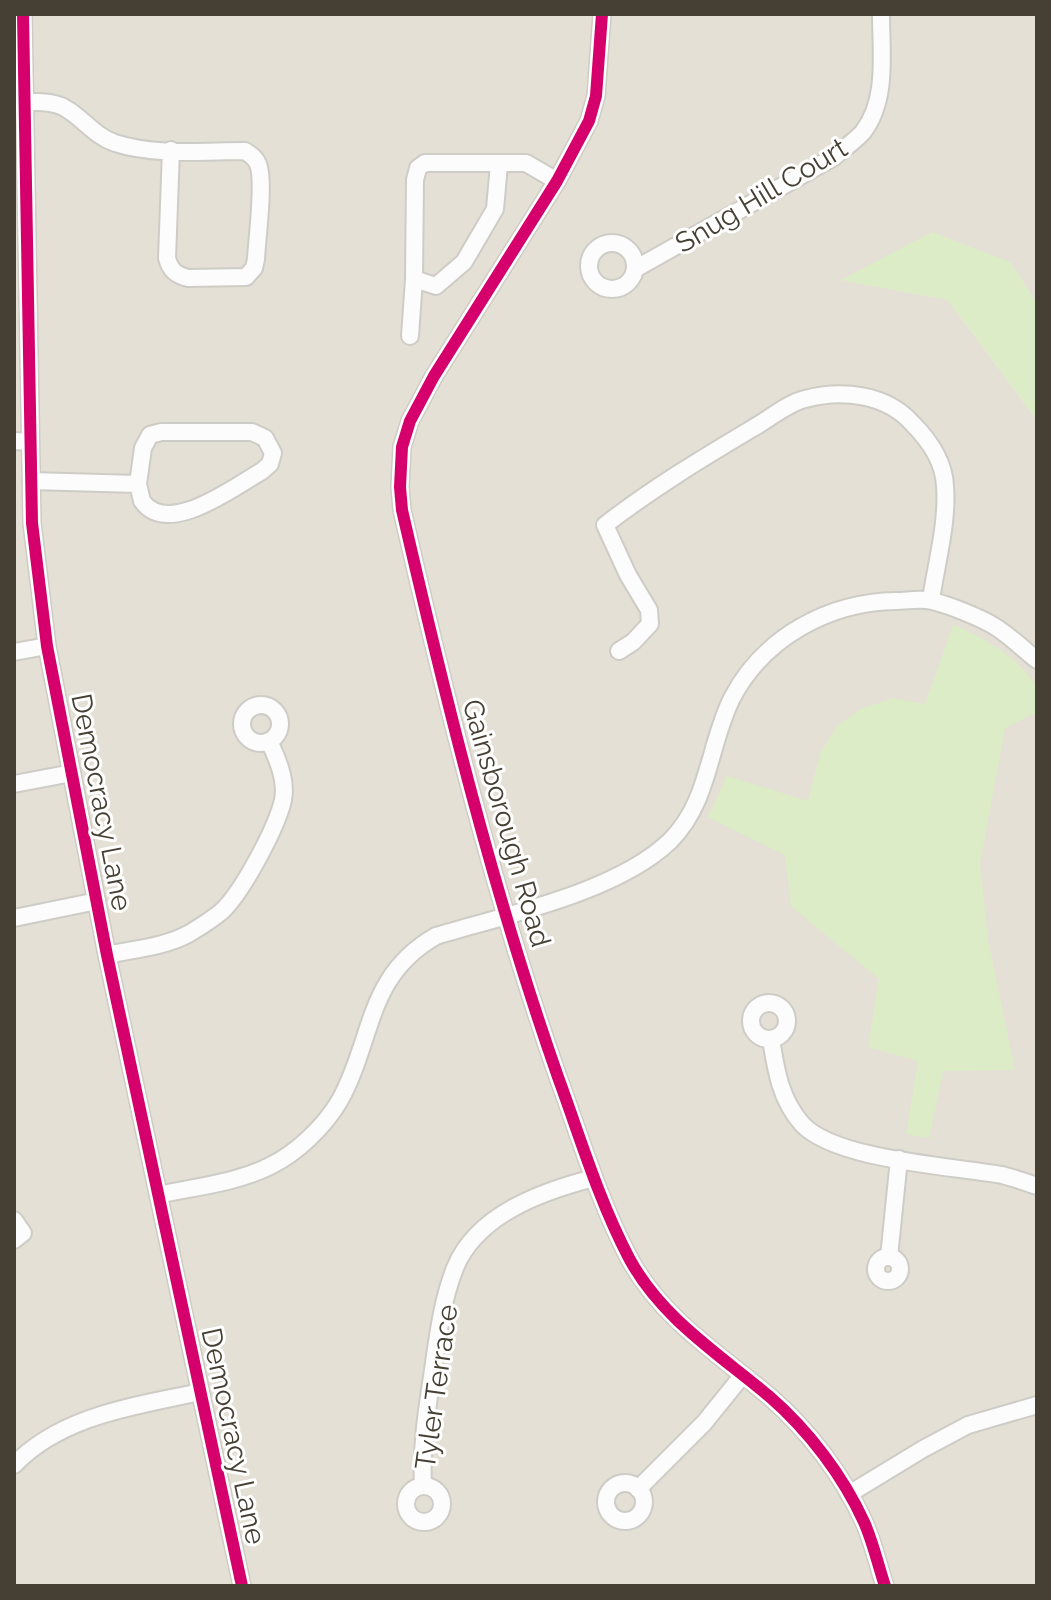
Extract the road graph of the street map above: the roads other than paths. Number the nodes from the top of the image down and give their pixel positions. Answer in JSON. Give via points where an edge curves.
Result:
{"nodes":[{"id":1,"x":23,"y":14,"type":"edge"},
{"id":2,"x":602,"y":14,"type":"edge"},
{"id":3,"x":881,"y":14,"type":"edge"},
{"id":4,"x":18,"y":102,"type":"edge"},
{"id":5,"x":171,"y":150,"type":"junction"},
{"id":6,"x":499,"y":164,"type":"junction"},
{"id":7,"x":557,"y":181,"type":"junction"},
{"id":8,"x":635,"y":269,"type":"dead end"},
{"id":9,"x":414,"y":279,"type":"junction"},
{"id":10,"x":410,"y":336,"type":"dead end"},
{"id":11,"x":22,"y":442,"type":"edge"},
{"id":12,"x":31,"y":481,"type":"junction"},
{"id":13,"x":138,"y":484,"type":"junction"},
{"id":14,"x":32,"y":523,"type":"junction"},
{"id":15,"x":14,"y":524,"type":"edge"},
{"id":16,"x":931,"y":600,"type":"junction"},
{"id":17,"x":47,"y":646,"type":"junction"},
{"id":18,"x":619,"y":651,"type":"dead end"},
{"id":19,"x":14,"y":652,"type":"edge"},
{"id":20,"x":1037,"y":660,"type":"edge"},
{"id":21,"x":269,"y":741,"type":"dead end"},
{"id":22,"x":72,"y":773,"type":"junction"},
{"id":23,"x":14,"y":784,"type":"edge"},
{"id":24,"x":97,"y":901,"type":"junction"},
{"id":25,"x":506,"y":915,"type":"junction"},
{"id":26,"x":14,"y":918,"type":"edge"},
{"id":27,"x":107,"y":955,"type":"junction"},
{"id":28,"x":771,"y":1039,"type":"dead end"},
{"id":29,"x":899,"y":1159,"type":"junction"},
{"id":30,"x":594,"y":1178,"type":"junction"},
{"id":31,"x":1037,"y":1186,"type":"edge"},
{"id":32,"x":158,"y":1195,"type":"junction"},
{"id":33,"x":14,"y":1220,"type":"edge"},
{"id":34,"x":14,"y":1240,"type":"edge"},
{"id":35,"x":889,"y":1257,"type":"dead end"},
{"id":36,"x":742,"y":1376,"type":"junction"},
{"id":37,"x":200,"y":1392,"type":"junction"},
{"id":38,"x":1037,"y":1405,"type":"edge"},
{"id":39,"x":17,"y":1455,"type":"edge"},
{"id":40,"x":423,"y":1485,"type":"dead end"},
{"id":41,"x":638,"y":1489,"type":"dead end"},
{"id":42,"x":849,"y":1494,"type":"junction"},
{"id":43,"x":242,"y":1586,"type":"edge"},
{"id":44,"x":885,"y":1586,"type":"edge"}],
"edges":[{"from":1,"to":4,"type":"street","name":"Democracy Lane"},
{"from":2,"to":7,"type":"street","name":"Gainsborough Road","via":[[596,96],[589,121]]},
{"from":3,"to":8,"type":"street","name":"Snug Hill Court","via":[[882,77],[862,133],[834,157]]},
{"from":4,"to":5,"type":"street","via":[[65,108],[112,142]]},
{"from":4,"to":11,"type":"street","name":"Democracy Lane"},
{"from":5,"to":5,"type":"street","via":[[169,266],[188,278],[246,277],[256,259],[260,172],[255,158],[245,151]]},
{"from":6,"to":7,"type":"street","via":[[526,163]]},
{"from":6,"to":9,"type":"street","via":[[495,209],[464,262],[436,286]]},
{"from":6,"to":9,"type":"street","via":[[425,163],[418,168]]},
{"from":7,"to":25,"type":"street","name":"Gainsborough Road","via":[[434,376],[410,421],[400,467],[402,510],[434,649]]},
{"from":9,"to":10,"type":"street"},
{"from":11,"to":12,"type":"street","name":"Democracy Lane"},
{"from":12,"to":13,"type":"street"},
{"from":12,"to":14,"type":"street","name":"Democracy Lane"},
{"from":13,"to":13,"type":"street","via":[[145,507],[194,511],[262,471],[273,453],[265,438],[252,432],[161,432],[150,435],[143,448]]},
{"from":14,"to":15,"type":"street"},
{"from":14,"to":17,"type":"street","name":"Democracy Lane"},
{"from":16,"to":18,"type":"street","via":[[945,484],[928,440],[905,415],[883,402],[838,394],[803,399],[651,489],[605,525],[649,610],[650,624]]},
{"from":16,"to":20,"type":"street","via":[[994,626]]},
{"from":16,"to":25,"type":"street","via":[[842,607],[786,636],[757,662],[733,696],[702,792],[669,842],[638,867],[600,885]]},
{"from":17,"to":19,"type":"street"},
{"from":17,"to":22,"type":"street","name":"Democracy Lane"},
{"from":21,"to":27,"type":"street","via":[[280,763],[283,798],[236,894],[221,912],[189,933]]},
{"from":22,"to":23,"type":"street"},
{"from":22,"to":24,"type":"street","name":"Democracy Lane"},
{"from":24,"to":26,"type":"street"},
{"from":24,"to":27,"type":"street","name":"Democracy Lane"},
{"from":25,"to":30,"type":"street","name":"Gainsborough Road"},
{"from":25,"to":32,"type":"street","via":[[436,936],[399,964],[374,1005],[340,1100],[294,1150],[250,1175]]},
{"from":27,"to":32,"type":"street","name":"Democracy Lane"},
{"from":28,"to":29,"type":"street","via":[[778,1086],[802,1125],[831,1144]]},
{"from":29,"to":31,"type":"street"},
{"from":29,"to":35,"type":"street"},
{"from":30,"to":36,"type":"street","name":"Gainsborough Road","via":[[629,1259],[648,1287],[683,1328]]},
{"from":30,"to":40,"type":"street","name":"Tyler Terrace","via":[[553,1188],[512,1208],[478,1236],[456,1266],[440,1319],[422,1451]]},
{"from":32,"to":37,"type":"street","name":"Democracy Lane"},
{"from":33,"to":34,"type":"street","via":[[23,1233]]},
{"from":36,"to":41,"type":"street"},
{"from":36,"to":42,"type":"street","name":"Gainsborough Road","via":[[818,1447]]},
{"from":37,"to":39,"type":"street","via":[[108,1413]]},
{"from":37,"to":43,"type":"street","name":"Democracy Lane"},
{"from":38,"to":42,"type":"street","via":[[968,1425]]},
{"from":42,"to":44,"type":"street","name":"Gainsborough Road"}]}
